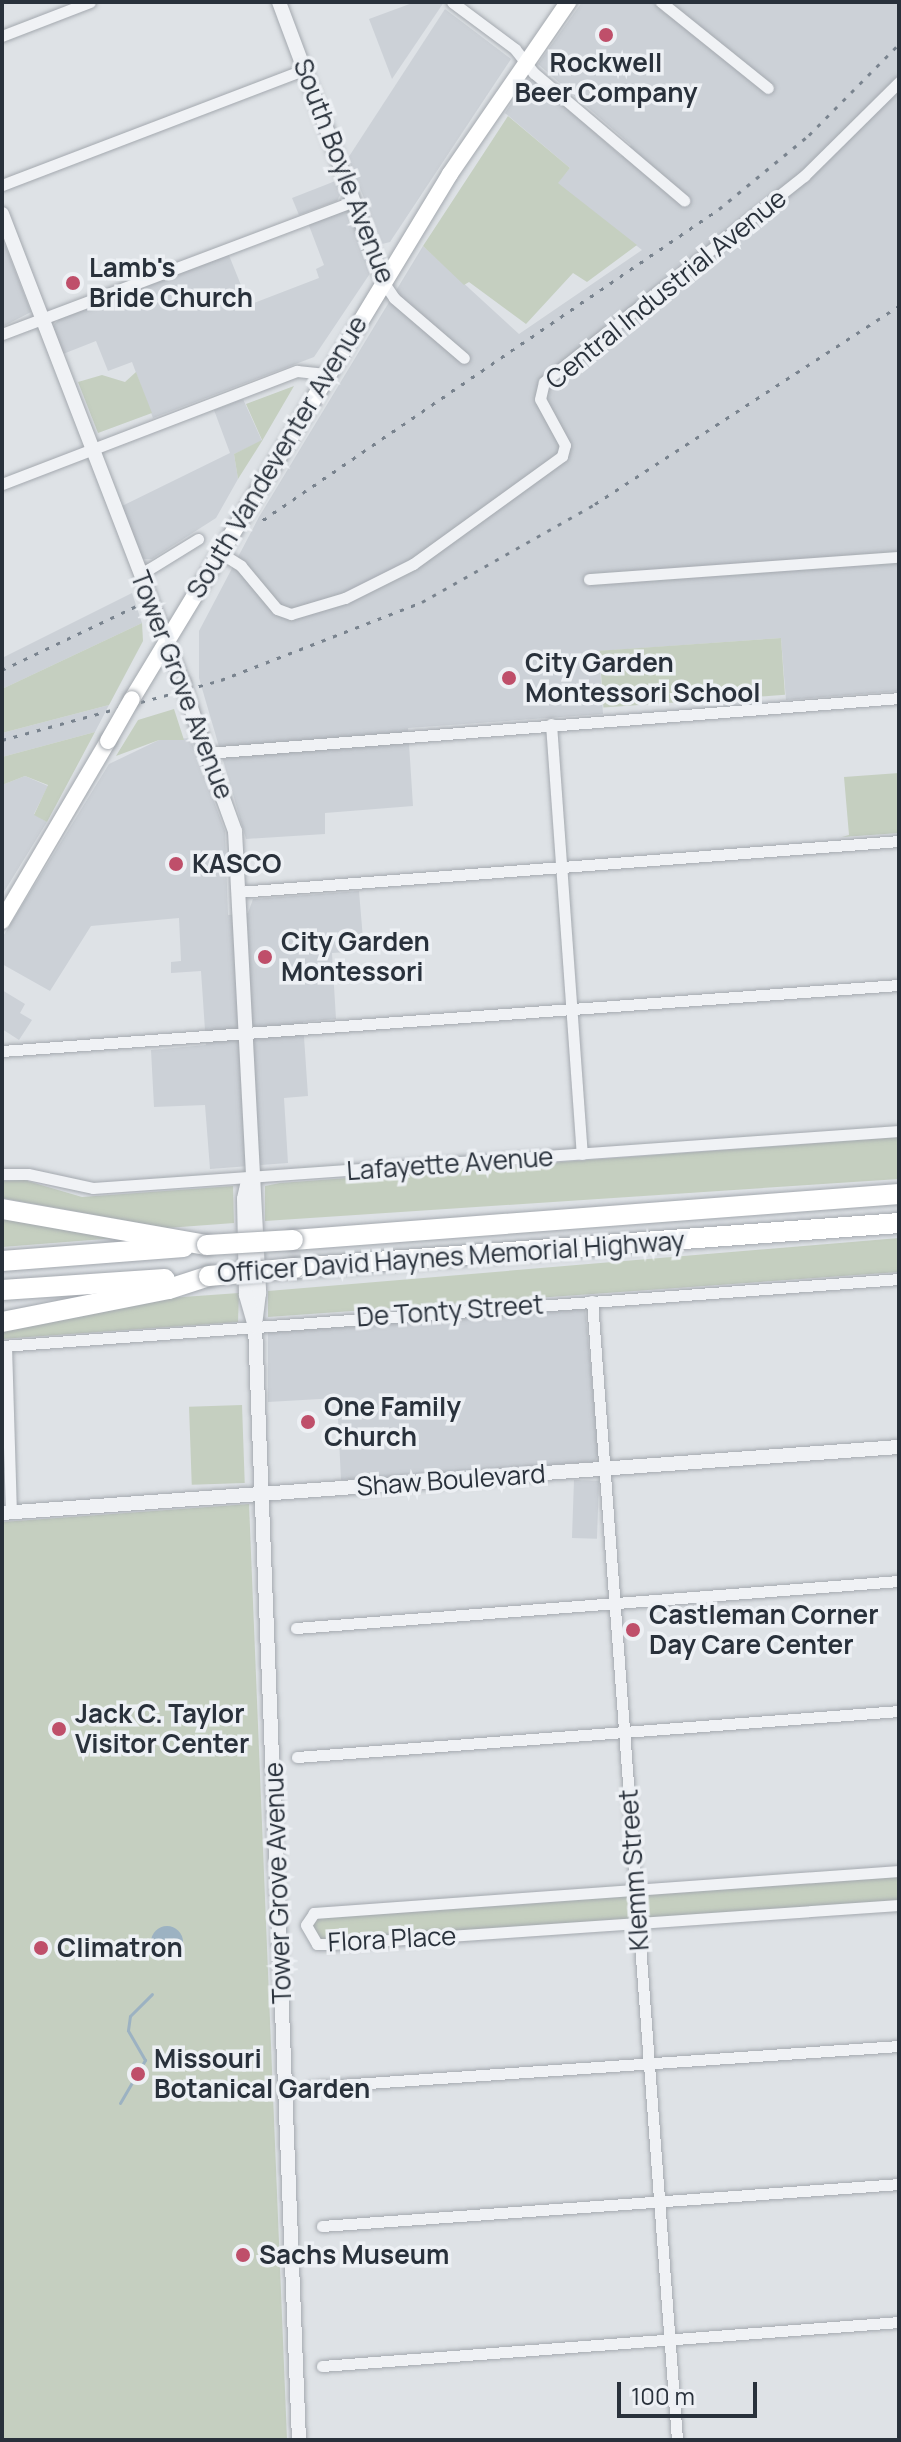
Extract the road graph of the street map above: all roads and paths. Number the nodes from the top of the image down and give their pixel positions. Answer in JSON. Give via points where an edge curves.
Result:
{"nodes":[{"id":1,"x":90,"y":2,"type":"edge"},
{"id":2,"x":279,"y":2,"type":"edge"},
{"id":3,"x":452,"y":2,"type":"edge"},
{"id":4,"x":568,"y":2,"type":"edge"},
{"id":5,"x":661,"y":2,"type":"edge"},
{"id":6,"x":2,"y":36,"type":"edge"},
{"id":7,"x":526,"y":60,"type":"junction"},
{"id":8,"x":305,"y":69,"type":"junction"},
{"id":9,"x":899,"y":82,"type":"edge"},
{"id":10,"x":768,"y":88,"type":"dead end"},
{"id":11,"x":2,"y":185,"type":"edge"},
{"id":12,"x":684,"y":200,"type":"dead end"},
{"id":13,"x":354,"y":201,"type":"junction"},
{"id":14,"x":2,"y":214,"type":"edge"},
{"id":15,"x":384,"y":283,"type":"junction"},
{"id":16,"x":42,"y":319,"type":"junction"},
{"id":17,"x":2,"y":334,"type":"edge"},
{"id":18,"x":464,"y":358,"type":"dead end"},
{"id":19,"x":328,"y":374,"type":"junction"},
{"id":20,"x":92,"y":450,"type":"junction"},
{"id":21,"x":2,"y":484,"type":"edge"},
{"id":22,"x":198,"y":539,"type":"dead end"},
{"id":23,"x":219,"y":552,"type":"junction"},
{"id":24,"x":899,"y":557,"type":"edge"},
{"id":25,"x":141,"y":574,"type":"junction"},
{"id":26,"x":589,"y":579,"type":"dead end"},
{"id":27,"x":167,"y":642,"type":"junction"},
{"id":28,"x":899,"y":698,"type":"edge"},
{"id":29,"x":551,"y":724,"type":"junction"},
{"id":30,"x":207,"y":753,"type":"junction"},
{"id":31,"x":899,"y":841,"type":"edge"},
{"id":32,"x":561,"y":867,"type":"junction"},
{"id":33,"x":238,"y":892,"type":"junction"},
{"id":34,"x":2,"y":921,"type":"edge"},
{"id":35,"x":899,"y":985,"type":"edge"},
{"id":36,"x":572,"y":1009,"type":"junction"},
{"id":37,"x":244,"y":1035,"type":"junction"},
{"id":38,"x":2,"y":1051,"type":"edge"},
{"id":39,"x":899,"y":1131,"type":"edge"},
{"id":40,"x":582,"y":1154,"type":"junction"},
{"id":41,"x":2,"y":1174,"type":"edge"},
{"id":42,"x":249,"y":1178,"type":"junction"},
{"id":43,"x":899,"y":1194,"type":"edge"},
{"id":44,"x":2,"y":1209,"type":"edge"},
{"id":45,"x":899,"y":1223,"type":"edge"},
{"id":46,"x":207,"y":1245,"type":"junction"},
{"id":47,"x":2,"y":1261,"type":"edge"},
{"id":48,"x":209,"y":1276,"type":"junction"},
{"id":49,"x":899,"y":1279,"type":"edge"},
{"id":50,"x":2,"y":1290,"type":"edge"},
{"id":51,"x":592,"y":1301,"type":"junction"},
{"id":52,"x":2,"y":1322,"type":"edge"},
{"id":53,"x":255,"y":1326,"type":"junction"},
{"id":54,"x":4,"y":1346,"type":"edge"},
{"id":55,"x":899,"y":1447,"type":"edge"},
{"id":56,"x":606,"y":1470,"type":"junction"},
{"id":57,"x":262,"y":1493,"type":"junction"},
{"id":58,"x":7,"y":1513,"type":"edge"},
{"id":59,"x":899,"y":1581,"type":"edge"},
{"id":60,"x":614,"y":1602,"type":"junction"},
{"id":61,"x":296,"y":1628,"type":"dead end"},
{"id":62,"x":899,"y":1711,"type":"edge"},
{"id":63,"x":624,"y":1732,"type":"junction"},
{"id":64,"x":297,"y":1757,"type":"dead end"},
{"id":65,"x":899,"y":1871,"type":"edge"},
{"id":66,"x":636,"y":1889,"type":"junction"},
{"id":67,"x":899,"y":1905,"type":"edge"},
{"id":68,"x":638,"y":1924,"type":"junction"},
{"id":69,"x":899,"y":2046,"type":"edge"},
{"id":70,"x":650,"y":2066,"type":"junction"},
{"id":71,"x":311,"y":2087,"type":"dead end"},
{"id":72,"x":899,"y":2184,"type":"edge"},
{"id":73,"x":657,"y":2199,"type":"junction"},
{"id":74,"x":322,"y":2226,"type":"dead end"},
{"id":75,"x":899,"y":2322,"type":"edge"},
{"id":76,"x":670,"y":2339,"type":"junction"},
{"id":77,"x":322,"y":2366,"type":"dead end"},
{"id":78,"x":299,"y":2440,"type":"edge"},
{"id":79,"x":677,"y":2440,"type":"edge"}],
"edges":[{"from":1,"to":6,"type":"street"},
{"from":2,"to":8,"type":"street","name":"South Boyle Avenue"},
{"from":3,"to":7,"type":"street"},
{"from":4,"to":7,"type":"main road","name":"South Vandeventer Avenue"},
{"from":5,"to":10,"type":"street"},
{"from":7,"to":12,"type":"street","via":[[532,72]]},
{"from":7,"to":15,"type":"main road","name":"South Vandeventer Avenue"},
{"from":8,"to":11,"type":"street"},
{"from":8,"to":13,"type":"street","name":"South Boyle Avenue"},
{"from":9,"to":23,"type":"street","name":"Central Industrial Avenue","via":[[804,176],[544,382],[540,399],[565,445],[562,456],[413,564],[345,598],[291,614],[277,609],[247,573]]},
{"from":13,"to":15,"type":"street","name":"South Boyle Avenue"},
{"from":13,"to":16,"type":"street"},
{"from":14,"to":16,"type":"street","name":"Tower Grove Avenue"},
{"from":15,"to":18,"type":"street","name":"South Boyle Avenue","via":[[394,298]]},
{"from":15,"to":19,"type":"main road","name":"South Vandeventer Avenue"},
{"from":16,"to":17,"type":"street"},
{"from":16,"to":20,"type":"street","name":"Tower Grove Avenue"},
{"from":19,"to":20,"type":"street","via":[[307,369]]},
{"from":19,"to":23,"type":"main road","name":"South Vandeventer Avenue"},
{"from":20,"to":21,"type":"street"},
{"from":20,"to":25,"type":"street","name":"Tower Grove Avenue"},
{"from":22,"to":25,"type":"street"},
{"from":23,"to":27,"type":"main road","name":"South Vandeventer Avenue"},
{"from":24,"to":26,"type":"street"},
{"from":25,"to":27,"type":"street","name":"Tower Grove Avenue"},
{"from":27,"to":30,"type":"street","name":"Tower Grove Avenue","bridge":true},
{"from":27,"to":34,"type":"main road","name":"South Vandeventer Avenue","bridge":true},
{"from":28,"to":29,"type":"street"},
{"from":29,"to":30,"type":"street"},
{"from":29,"to":32,"type":"street"},
{"from":30,"to":33,"type":"street","name":"Tower Grove Avenue","via":[[234,823]]},
{"from":31,"to":32,"type":"street"},
{"from":32,"to":33,"type":"street"},
{"from":32,"to":36,"type":"street"},
{"from":33,"to":37,"type":"street","name":"Tower Grove Avenue"},
{"from":35,"to":36,"type":"street"},
{"from":36,"to":37,"type":"street"},
{"from":36,"to":40,"type":"street"},
{"from":37,"to":38,"type":"street"},
{"from":37,"to":42,"type":"street","name":"Tower Grove Avenue"},
{"from":39,"to":40,"type":"street","name":"Lafayette Avenue"},
{"from":40,"to":42,"type":"street","name":"Lafayette Avenue"},
{"from":41,"to":42,"type":"street","name":"Lafayette Avenue","via":[[93,1188]]},
{"from":42,"to":53,"type":"street","name":"Tower Grove Avenue","via":[[259,1293]]},
{"from":43,"to":46,"type":"highway","name":"Officer David Haynes Memorial Highway","bridge":true},
{"from":44,"to":46,"type":"highway"},
{"from":45,"to":48,"type":"highway","name":"Officer David Haynes Memorial Highway","bridge":true},
{"from":46,"to":47,"type":"highway","name":"Officer David Haynes Memorial Highway"},
{"from":48,"to":50,"type":"highway","name":"Officer David Haynes Memorial Highway"},
{"from":48,"to":52,"type":"highway","via":[[169,1289]]},
{"from":49,"to":51,"type":"street","name":"De Tonty Street"},
{"from":51,"to":53,"type":"street","name":"De Tonty Street"},
{"from":51,"to":56,"type":"street","name":"Klemm Street"},
{"from":53,"to":54,"type":"street","name":"De Tonty Street"},
{"from":53,"to":57,"type":"street","name":"Tower Grove Avenue"},
{"from":54,"to":58,"type":"street"},
{"from":55,"to":56,"type":"street","name":"Shaw Boulevard"},
{"from":56,"to":57,"type":"street","name":"Shaw Boulevard"},
{"from":56,"to":60,"type":"street","name":"Klemm Street"},
{"from":57,"to":58,"type":"street","name":"Shaw Boulevard"},
{"from":57,"to":78,"type":"street","name":"Tower Grove Avenue"},
{"from":59,"to":60,"type":"street"},
{"from":60,"to":61,"type":"street"},
{"from":60,"to":63,"type":"street","name":"Klemm Street"},
{"from":62,"to":63,"type":"street"},
{"from":63,"to":64,"type":"street"},
{"from":63,"to":66,"type":"street","name":"Klemm Street"},
{"from":65,"to":66,"type":"street","name":"Flora Place"},
{"from":66,"to":68,"type":"street","name":"Klemm Street"},
{"from":66,"to":68,"type":"street","name":"Flora Place","via":[[314,1913],[306,1925],[317,1944],[332,1944]]},
{"from":67,"to":68,"type":"street","name":"Flora Place"},
{"from":68,"to":70,"type":"street","name":"Klemm Street"},
{"from":69,"to":70,"type":"street"},
{"from":70,"to":71,"type":"street"},
{"from":70,"to":73,"type":"street","name":"Klemm Street"},
{"from":72,"to":73,"type":"street"},
{"from":73,"to":74,"type":"street"},
{"from":73,"to":76,"type":"street","name":"Klemm Street"},
{"from":75,"to":76,"type":"street"},
{"from":76,"to":77,"type":"street"},
{"from":76,"to":79,"type":"street","name":"Klemm Street"}]}
